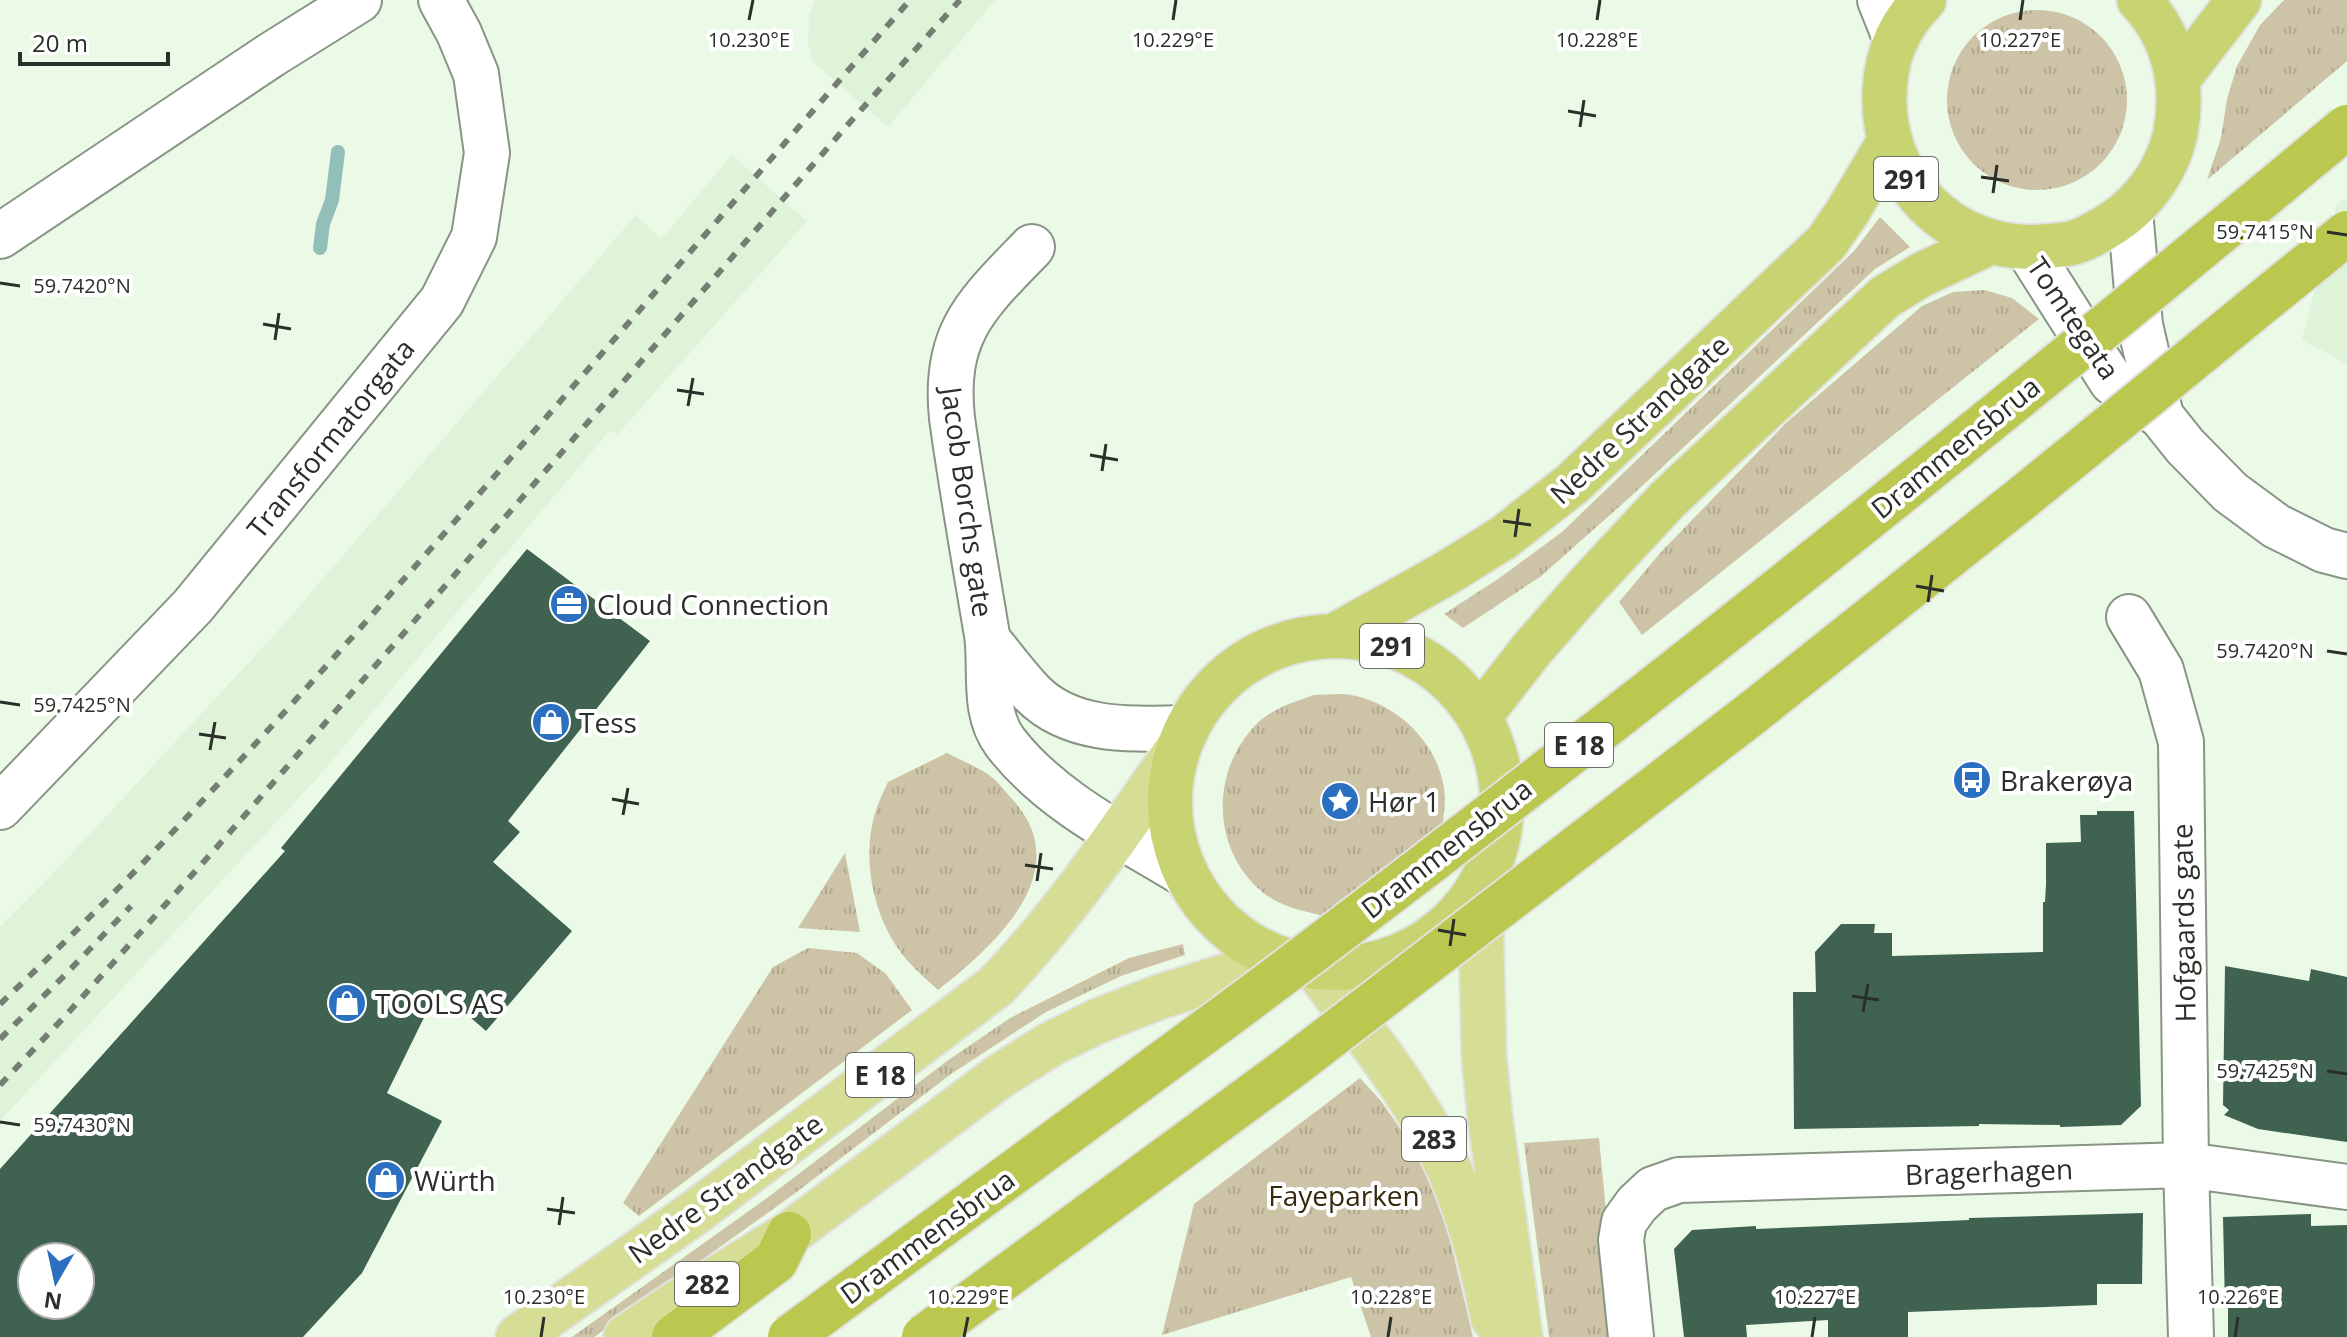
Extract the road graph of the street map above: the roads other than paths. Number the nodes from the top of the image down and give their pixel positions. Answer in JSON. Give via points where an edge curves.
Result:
{"nodes":[{"id":1,"x":359,"y":0,"type":"edge"},
{"id":2,"x":441,"y":0,"type":"edge"},
{"id":3,"x":1880,"y":0,"type":"edge"},
{"id":4,"x":1924,"y":0,"type":"edge"},
{"id":5,"x":2139,"y":0,"type":"edge"},
{"id":6,"x":2239,"y":0,"type":"edge"},
{"id":7,"x":1896,"y":40,"type":"junction"},
{"id":8,"x":2178,"y":79,"type":"junction"},
{"id":9,"x":2347,"y":127,"type":"edge"},
{"id":10,"x":1889,"y":142,"type":"junction"},
{"id":11,"x":2130,"y":211,"type":"junction"},
{"id":12,"x":2347,"y":233,"type":"edge"},
{"id":13,"x":0,"y":236,"type":"edge"},
{"id":14,"x":2009,"y":245,"type":"junction"},
{"id":15,"x":1032,"y":247,"type":"dead end"},
{"id":16,"x":2161,"y":416,"type":"junction"},
{"id":17,"x":2347,"y":556,"type":"edge"},
{"id":18,"x":2129,"y":617,"type":"dead end"},
{"id":19,"x":1334,"y":636,"type":"junction"},
{"id":20,"x":988,"y":640,"type":"junction"},
{"id":21,"x":1479,"y":717,"type":"junction"},
{"id":22,"x":1183,"y":738,"type":"junction"},
{"id":23,"x":0,"y":807,"type":"edge"},
{"id":24,"x":1118,"y":834,"type":"junction"},
{"id":25,"x":1186,"y":875,"type":"junction"},
{"id":26,"x":1480,"y":887,"type":"junction"},
{"id":27,"x":1298,"y":963,"type":"junction"},
{"id":28,"x":2186,"y":1165,"type":"junction"},
{"id":29,"x":2347,"y":1187,"type":"edge"},
{"id":30,"x":789,"y":1234,"type":"junction"},
{"id":31,"x":518,"y":1337,"type":"edge"},
{"id":32,"x":626,"y":1337,"type":"edge"},
{"id":33,"x":674,"y":1337,"type":"edge"},
{"id":34,"x":790,"y":1337,"type":"edge"},
{"id":35,"x":924,"y":1337,"type":"edge"},
{"id":36,"x":1496,"y":1337,"type":"edge"},
{"id":37,"x":1520,"y":1337,"type":"edge"},
{"id":38,"x":1631,"y":1337,"type":"edge"},
{"id":39,"x":2191,"y":1337,"type":"edge"}],
"edges":[{"from":1,"to":13,"type":"street"},
{"from":2,"to":23,"type":"street","name":"Transformatorgata","via":[[476,74],[487,153],[474,237],[442,301],[193,606]]},
{"from":3,"to":7,"type":"street"},
{"from":4,"to":7,"type":"highway","number":"291"},
{"from":5,"to":8,"type":"highway","number":"291","via":[[2169,44]]},
{"from":6,"to":8,"type":"highway"},
{"from":7,"to":10,"type":"highway","number":"291","via":[[1883,106]]},
{"from":8,"to":11,"type":"highway","number":"291","via":[[2179,115],[2171,150],[2154,183]]},
{"from":9,"to":34,"type":"highway","name":"Drammensbrua","number":"E 18","bridge":true,"via":[[1698,653],[1239,1006]]},
{"from":10,"to":14,"type":"highway","number":"291","via":[[1904,176],[1927,205],[1956,228]]},
{"from":10,"to":19,"type":"highway","name":"Nedre Strandgate","number":"291","via":[[1826,243],[1572,484],[1503,538]]},
{"from":11,"to":14,"type":"highway","number":"291","via":[[2074,243]]},
{"from":11,"to":16,"type":"street","name":"Tomtegata","via":[[2140,325]]},
{"from":12,"to":35,"type":"highway","bridge":true,"via":[[1751,714],[1288,1069]]},
{"from":14,"to":16,"type":"street","name":"Tomtegata","via":[[2112,382]]},
{"from":14,"to":21,"type":"highway","number":"291","via":[[1921,275],[1885,297],[1668,499],[1532,649]]},
{"from":15,"to":20,"type":"street","name":"Jacob Borchs gate","via":[[968,319],[951,366],[952,418]]},
{"from":16,"to":17,"type":"street","name":"Tomtegata","via":[[2230,492],[2276,526]]},
{"from":18,"to":28,"type":"street","name":"Hofgaards gate","via":[[2161,670],[2181,742]]},
{"from":19,"to":21,"type":"highway","number":"291","via":[[1402,649],[1459,689]]},
{"from":19,"to":22,"type":"highway","number":"291","via":[[1298,640],[1243,665],[1207,697]]},
{"from":20,"to":22,"type":"street","name":"Jacob Borchs gate","via":[[1034,695],[1064,716]]},
{"from":20,"to":24,"type":"street","name":"Jacob Borchs gate","via":[[990,703],[1003,740],[1038,777]]},
{"from":21,"to":26,"type":"highway","number":"291","via":[[1499,768],[1503,796],[1493,859]]},
{"from":22,"to":24,"type":"main road","name":"Nedre Strandgate","number":"E 18"},
{"from":22,"to":25,"type":"highway","number":"291","via":[[1171,779],[1170,811]]},
{"from":24,"to":25,"type":"street","name":"Jacob Borchs gate"},
{"from":24,"to":31,"type":"main road","name":"Nedre Strandgate","number":"E 18","via":[[1031,950],[996,986],[697,1211]]},
{"from":25,"to":27,"type":"highway","number":"291","via":[[1225,927],[1251,946]]},
{"from":26,"to":27,"type":"highway","number":"291","via":[[1437,935],[1409,952],[1347,969]]},
{"from":26,"to":37,"type":"main road","number":"283","via":[[1484,1057]]},
{"from":27,"to":30,"type":"main road","number":"E 18","via":[[1159,997],[1051,1044],[1000,1076]]},
{"from":27,"to":36,"type":"main road","number":"283","via":[[1414,1103],[1433,1136],[1461,1201]]},
{"from":28,"to":29,"type":"street","name":"Bragerhagen"},
{"from":28,"to":38,"type":"street","name":"Bragerhagen","via":[[1679,1180],[1653,1189],[1624,1222],[1621,1240]]},
{"from":28,"to":39,"type":"street","name":"Hofgaards gate"},
{"from":30,"to":32,"type":"main road","number":"282"},
{"from":30,"to":33,"type":"highway","number":"E 18","via":[[776,1261]]}]}
